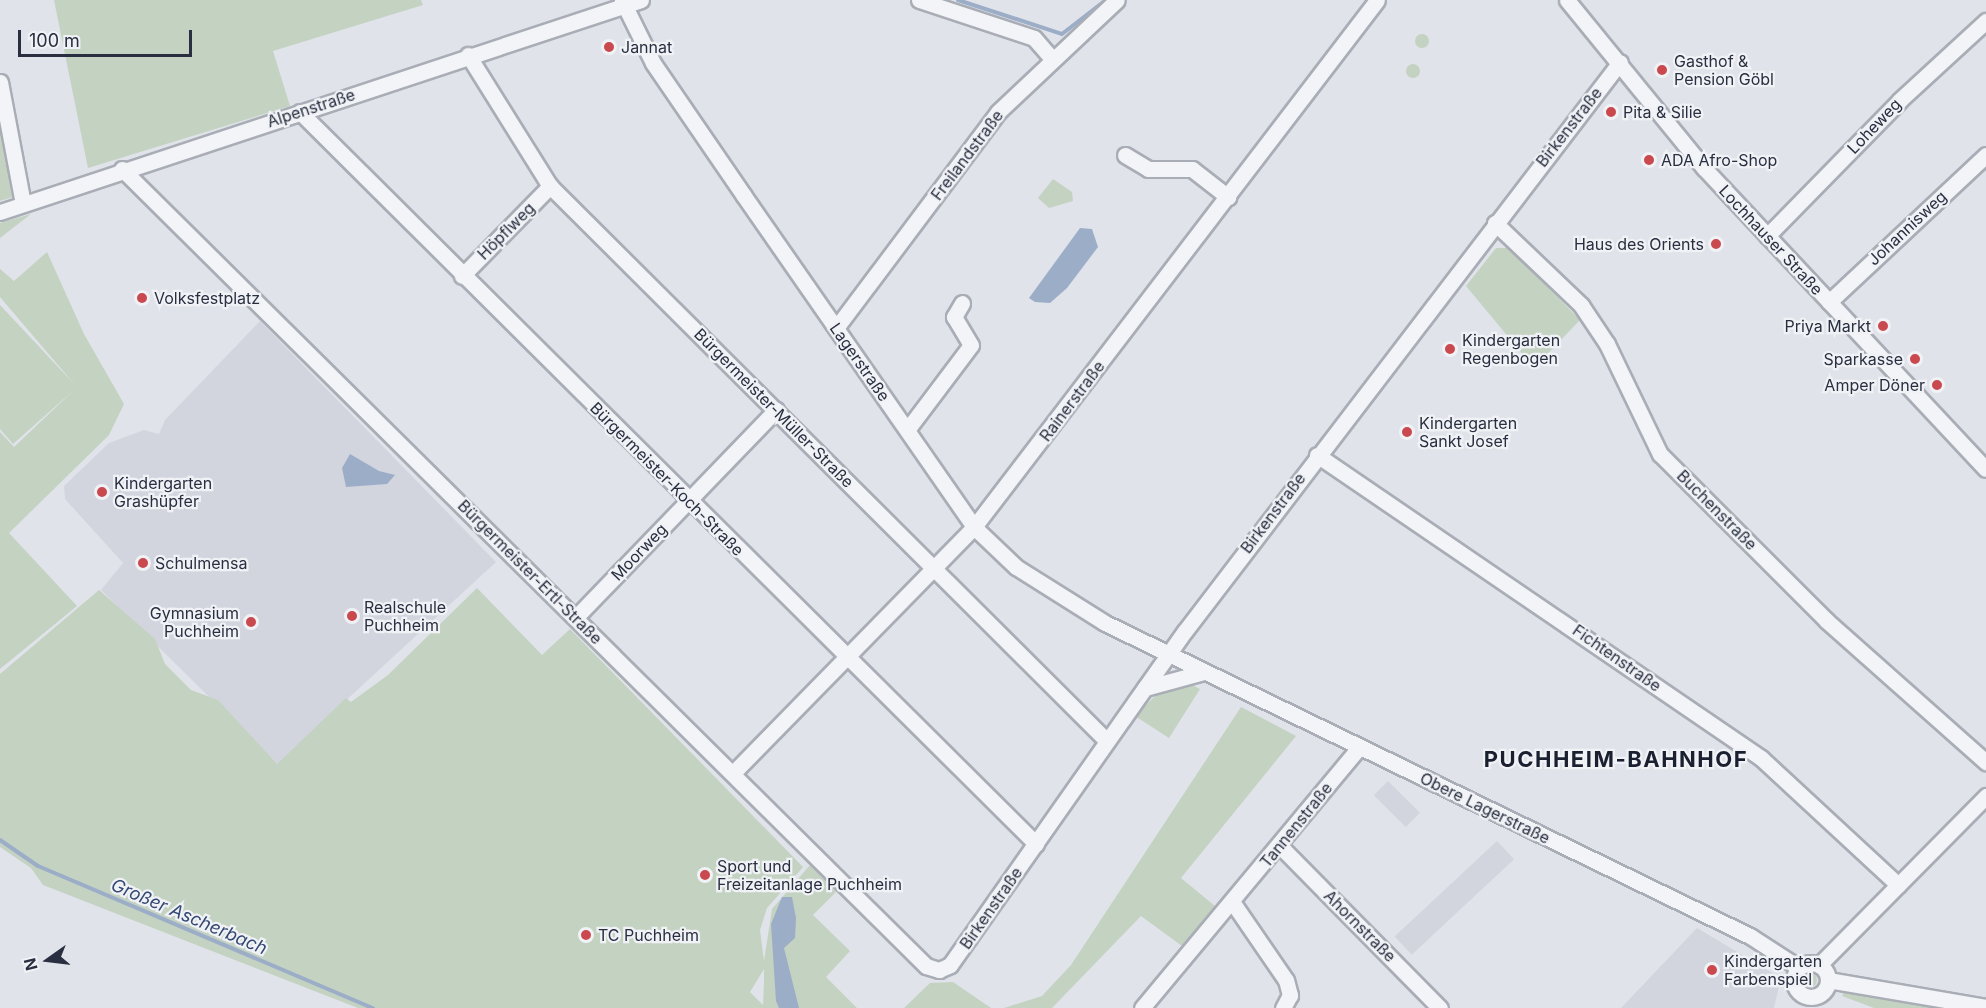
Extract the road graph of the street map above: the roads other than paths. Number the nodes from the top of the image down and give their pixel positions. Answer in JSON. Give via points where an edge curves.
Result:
{"nodes":[{"id":1,"x":640,"y":0,"type":"edge"},
{"id":2,"x":919,"y":0,"type":"edge"},
{"id":3,"x":1117,"y":0,"type":"edge"},
{"id":4,"x":1377,"y":0,"type":"edge"},
{"id":5,"x":1567,"y":0,"type":"edge"},
{"id":6,"x":622,"y":2,"type":"edge"},
{"id":7,"x":950,"y":3,"type":"edge"},
{"id":8,"x":1986,"y":21,"type":"edge"},
{"id":9,"x":468,"y":55,"type":"junction"},
{"id":10,"x":1052,"y":59,"type":"junction"},
{"id":11,"x":1620,"y":62,"type":"junction"},
{"id":12,"x":0,"y":82,"type":"edge"},
{"id":13,"x":300,"y":112,"type":"junction"},
{"id":14,"x":1125,"y":155,"type":"dead end"},
{"id":15,"x":1986,"y":155,"type":"edge"},
{"id":16,"x":122,"y":169,"type":"junction"},
{"id":17,"x":550,"y":186,"type":"junction"},
{"id":18,"x":1228,"y":197,"type":"junction"},
{"id":19,"x":23,"y":204,"type":"junction"},
{"id":20,"x":0,"y":212,"type":"edge"},
{"id":21,"x":1495,"y":223,"type":"junction"},
{"id":22,"x":1767,"y":236,"type":"junction"},
{"id":23,"x":462,"y":276,"type":"junction"},
{"id":24,"x":1828,"y":302,"type":"junction"},
{"id":25,"x":962,"y":303,"type":"dead end"},
{"id":26,"x":836,"y":328,"type":"junction"},
{"id":27,"x":776,"y":410,"type":"junction"},
{"id":28,"x":907,"y":430,"type":"junction"},
{"id":29,"x":1317,"y":454,"type":"junction"},
{"id":30,"x":1986,"y":469,"type":"edge"},
{"id":31,"x":689,"y":501,"type":"junction"},
{"id":32,"x":974,"y":526,"type":"junction"},
{"id":33,"x":935,"y":566,"type":"junction"},
{"id":34,"x":576,"y":617,"type":"junction"},
{"id":35,"x":1169,"y":654,"type":"junction"},
{"id":36,"x":846,"y":657,"type":"junction"},
{"id":37,"x":1204,"y":672,"type":"junction"},
{"id":38,"x":1145,"y":688,"type":"junction"},
{"id":39,"x":1107,"y":741,"type":"junction"},
{"id":40,"x":1359,"y":748,"type":"junction"},
{"id":41,"x":1986,"y":762,"type":"edge"},
{"id":42,"x":733,"y":773,"type":"junction"},
{"id":43,"x":1986,"y":796,"type":"edge"},
{"id":44,"x":1036,"y":844,"type":"junction"},
{"id":45,"x":1279,"y":845,"type":"junction"},
{"id":46,"x":1898,"y":885,"type":"junction"},
{"id":47,"x":1233,"y":903,"type":"junction"},
{"id":48,"x":1820,"y":965,"type":"junction"},
{"id":49,"x":1798,"y":967,"type":"junction"},
{"id":50,"x":939,"y":970,"type":"joint"},
{"id":51,"x":1828,"y":980,"type":"junction"},
{"id":52,"x":1801,"y":1002,"type":"edge"},
{"id":53,"x":1986,"y":1007,"type":"edge"},
{"id":54,"x":1142,"y":1008,"type":"edge"},
{"id":55,"x":1283,"y":1008,"type":"edge"},
{"id":56,"x":1440,"y":1008,"type":"edge"}],
"edges":[{"from":1,"to":6,"type":"street","name":"Alpenstraße"},
{"from":2,"to":7,"type":"street"},
{"from":3,"to":10,"type":"street","name":"Freilandstraße"},
{"from":4,"to":18,"type":"street","name":"Rainerstraße"},
{"from":5,"to":11,"type":"street","name":"Lochhauser Straße"},
{"from":6,"to":9,"type":"street","name":"Alpenstraße"},
{"from":6,"to":26,"type":"street","name":"Lagerstraße","via":[[658,70]]},
{"from":7,"to":10,"type":"street","via":[[1034,39]]},
{"from":8,"to":22,"type":"street","name":"Loheweg","via":[[1900,100]]},
{"from":9,"to":13,"type":"street","name":"Alpenstraße"},
{"from":9,"to":17,"type":"street","name":"Bürgermeister-Müller-Straße"},
{"from":10,"to":26,"type":"street","name":"Freilandstraße","via":[[998,112]]},
{"from":11,"to":21,"type":"street","name":"Birkenstraße"},
{"from":11,"to":22,"type":"street","name":"Lochhauser Straße","via":[[1674,134]]},
{"from":12,"to":19,"type":"street"},
{"from":13,"to":16,"type":"street","name":"Alpenstraße"},
{"from":13,"to":23,"type":"street","name":"Bürgermeister-Koch-Straße"},
{"from":14,"to":18,"type":"street","via":[[1148,169],[1192,169]]},
{"from":15,"to":24,"type":"street","name":"Johannisweg"},
{"from":16,"to":19,"type":"street","name":"Alpenstraße"},
{"from":16,"to":34,"type":"street","name":"Bürgermeister-Ertl-Straße"},
{"from":17,"to":23,"type":"street","name":"Höpflweg"},
{"from":17,"to":27,"type":"street","name":"Bürgermeister-Müller-Straße"},
{"from":18,"to":32,"type":"street","name":"Rainerstraße"},
{"from":19,"to":20,"type":"street","name":"Alpenstraße"},
{"from":21,"to":29,"type":"street","name":"Birkenstraße"},
{"from":21,"to":41,"type":"street","name":"Buchenstraße","via":[[1581,305],[1607,344],[1660,454],[1827,621]]},
{"from":22,"to":24,"type":"street","name":"Lochhauser Straße"},
{"from":23,"to":31,"type":"street","name":"Bürgermeister-Koch-Straße"},
{"from":24,"to":30,"type":"street","name":"Lochhauser Straße"},
{"from":25,"to":28,"type":"street","via":[[954,316],[971,345]]},
{"from":26,"to":28,"type":"street","name":"Lagerstraße"},
{"from":27,"to":31,"type":"street","name":"Moorweg"},
{"from":27,"to":33,"type":"street","name":"Bürgermeister-Müller-Straße"},
{"from":28,"to":32,"type":"street","name":"Lagerstraße"},
{"from":29,"to":35,"type":"street","name":"Birkenstraße"},
{"from":29,"to":46,"type":"street","name":"Fichtenstraße","via":[[1761,758]]},
{"from":31,"to":34,"type":"street","name":"Moorweg"},
{"from":31,"to":36,"type":"street","name":"Bürgermeister-Koch-Straße"},
{"from":32,"to":33,"type":"street","name":"Rainerstraße"},
{"from":32,"to":35,"type":"street","name":"Lagerstraße","via":[[1055,596]]},
{"from":33,"to":36,"type":"street","name":"Rainerstraße"},
{"from":33,"to":39,"type":"street","name":"Bürgermeister-Müller-Straße"},
{"from":34,"to":42,"type":"street","name":"Bürgermeister-Ertl-Straße"},
{"from":35,"to":37,"type":"street","name":"Obere Lagerstraße"},
{"from":35,"to":38,"type":"street","name":"Birkenstraße"},
{"from":36,"to":42,"type":"street","name":"Rainerstraße"},
{"from":36,"to":44,"type":"street","name":"Bürgermeister-Koch-Straße"},
{"from":37,"to":38,"type":"street"},
{"from":37,"to":40,"type":"street","name":"Obere Lagerstraße"},
{"from":38,"to":39,"type":"street","name":"Birkenstraße"},
{"from":39,"to":44,"type":"street","name":"Birkenstraße"},
{"from":40,"to":45,"type":"street","name":"Tannenstraße"},
{"from":40,"to":49,"type":"street","name":"Obere Lagerstraße","via":[[1750,936]]},
{"from":42,"to":50,"type":"street","name":"Bürgermeister-Ertl-Straße","via":[[926,966]]},
{"from":43,"to":46,"type":"street"},
{"from":44,"to":50,"type":"street","name":"Birkenstraße","via":[[950,965]]},
{"from":45,"to":47,"type":"street","name":"Tannenstraße"},
{"from":45,"to":56,"type":"street","name":"Ahornstraße"},
{"from":46,"to":48,"type":"street"},
{"from":47,"to":54,"type":"street","name":"Tannenstraße"},
{"from":47,"to":55,"type":"street","via":[[1286,980],[1290,995]]},
{"from":48,"to":49,"type":"street"},
{"from":48,"to":51,"type":"street"},
{"from":49,"to":52,"type":"street","via":[[1793,982]]},
{"from":51,"to":52,"type":"street","via":[[1820,995]]},
{"from":51,"to":53,"type":"street"}]}
